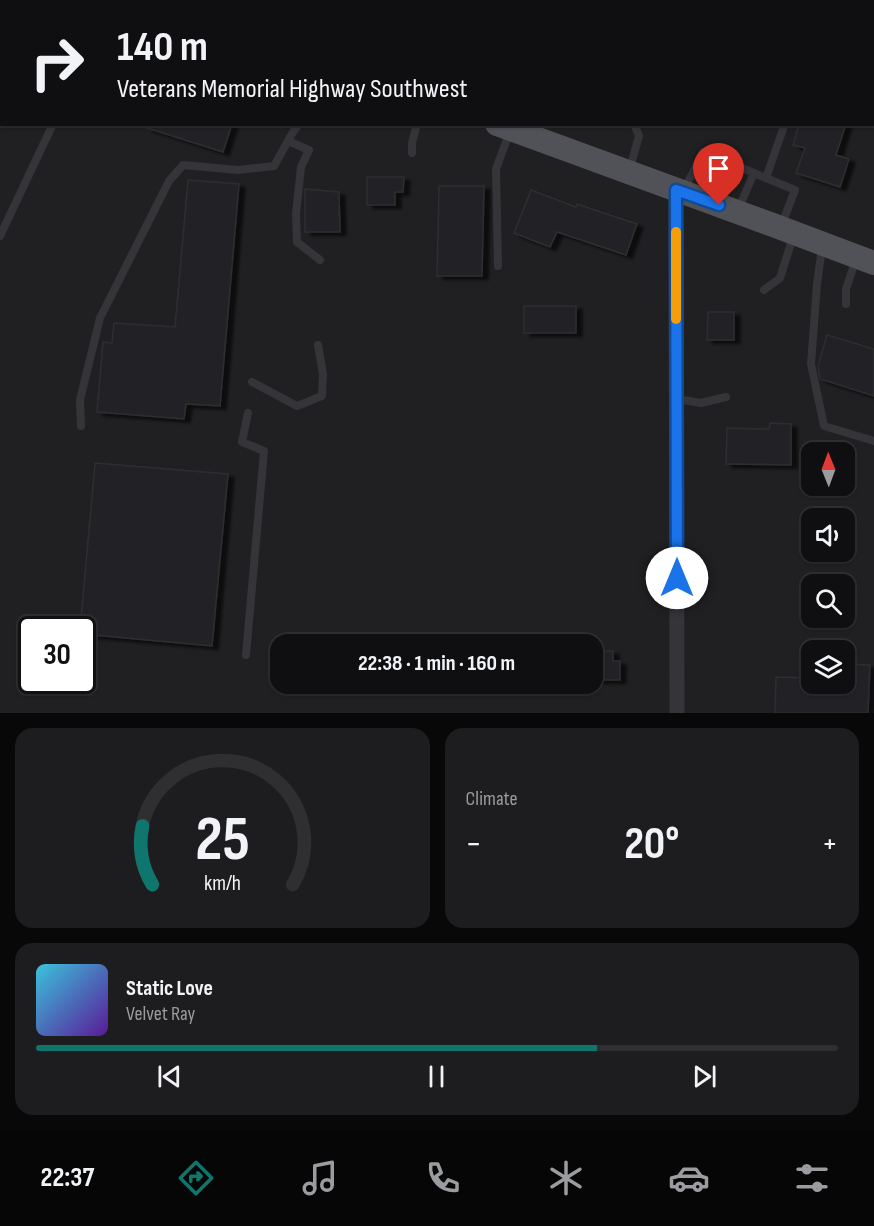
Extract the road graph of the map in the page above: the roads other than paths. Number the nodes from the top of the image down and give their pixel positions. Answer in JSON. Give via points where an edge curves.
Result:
{"nodes":[{"id":1,"x":52,"y":126,"type":"edge"},
{"id":2,"x":298,"y":126,"type":"edge"},
{"id":3,"x":416,"y":126,"type":"edge"},
{"id":4,"x":635,"y":126,"type":"edge"},
{"id":5,"x":504,"y":127,"type":"edge"},
{"id":6,"x":783,"y":129,"type":"dead end"},
{"id":7,"x":288,"y":141,"type":"junction"},
{"id":8,"x":412,"y":153,"type":"dead end"},
{"id":9,"x":628,"y":172,"type":"junction"},
{"id":10,"x":754,"y":173,"type":"junction"},
{"id":11,"x":766,"y":178,"type":"junction"},
{"id":12,"x":679,"y":191,"type":"junction"},
{"id":13,"x":737,"y":212,"type":"junction"},
{"id":14,"x":787,"y":230,"type":"junction"},
{"id":15,"x":0,"y":236,"type":"edge"},
{"id":16,"x":823,"y":244,"type":"junction"},
{"id":17,"x":320,"y":260,"type":"dead end"},
{"id":18,"x":870,"y":260,"type":"edge"},
{"id":19,"x":498,"y":266,"type":"dead end"},
{"id":20,"x":764,"y":290,"type":"dead end"},
{"id":21,"x":846,"y":304,"type":"dead end"},
{"id":22,"x":318,"y":345,"type":"dead end"},
{"id":23,"x":252,"y":382,"type":"dead end"},
{"id":24,"x":726,"y":397,"type":"dead end"},
{"id":25,"x":677,"y":399,"type":"junction"},
{"id":26,"x":248,"y":413,"type":"dead end"},
{"id":27,"x":81,"y":426,"type":"dead end"},
{"id":28,"x":874,"y":441,"type":"edge"},
{"id":29,"x":246,"y":655,"type":"dead end"},
{"id":30,"x":677,"y":713,"type":"edge"}],
"edges":[{"from":1,"to":15,"type":"lane"},
{"from":2,"to":7,"type":"lane"},
{"from":3,"to":8,"type":"lane"},
{"from":4,"to":9,"type":"lane","via":[[639,136]]},
{"from":5,"to":9,"type":"main road"},
{"from":5,"to":19,"type":"lane","via":[[496,169]]},
{"from":6,"to":11,"type":"lane"},
{"from":7,"to":17,"type":"lane","via":[[309,150],[301,167],[297,242]]},
{"from":7,"to":27,"type":"lane","via":[[274,166],[238,170],[183,165],[169,181],[100,318],[80,400]]},
{"from":9,"to":12,"type":"main road"},
{"from":10,"to":11,"type":"lane"},
{"from":10,"to":12,"type":"lane","via":[[703,152]]},
{"from":10,"to":13,"type":"lane"},
{"from":11,"to":14,"type":"lane","via":[[795,190]]},
{"from":12,"to":13,"type":"main road"},
{"from":12,"to":25,"type":"street"},
{"from":13,"to":14,"type":"main road"},
{"from":14,"to":16,"type":"main road"},
{"from":14,"to":20,"type":"lane","via":[[780,278]]},
{"from":16,"to":18,"type":"main road"},
{"from":16,"to":28,"type":"lane","via":[[811,364],[824,426]]},
{"from":18,"to":21,"type":"lane","via":[[846,289]]},
{"from":22,"to":23,"type":"lane","via":[[322,396],[297,406]]},
{"from":24,"to":25,"type":"lane","via":[[701,403]]},
{"from":25,"to":30,"type":"street"},
{"from":26,"to":29,"type":"lane","via":[[242,442],[264,451]]}]}
